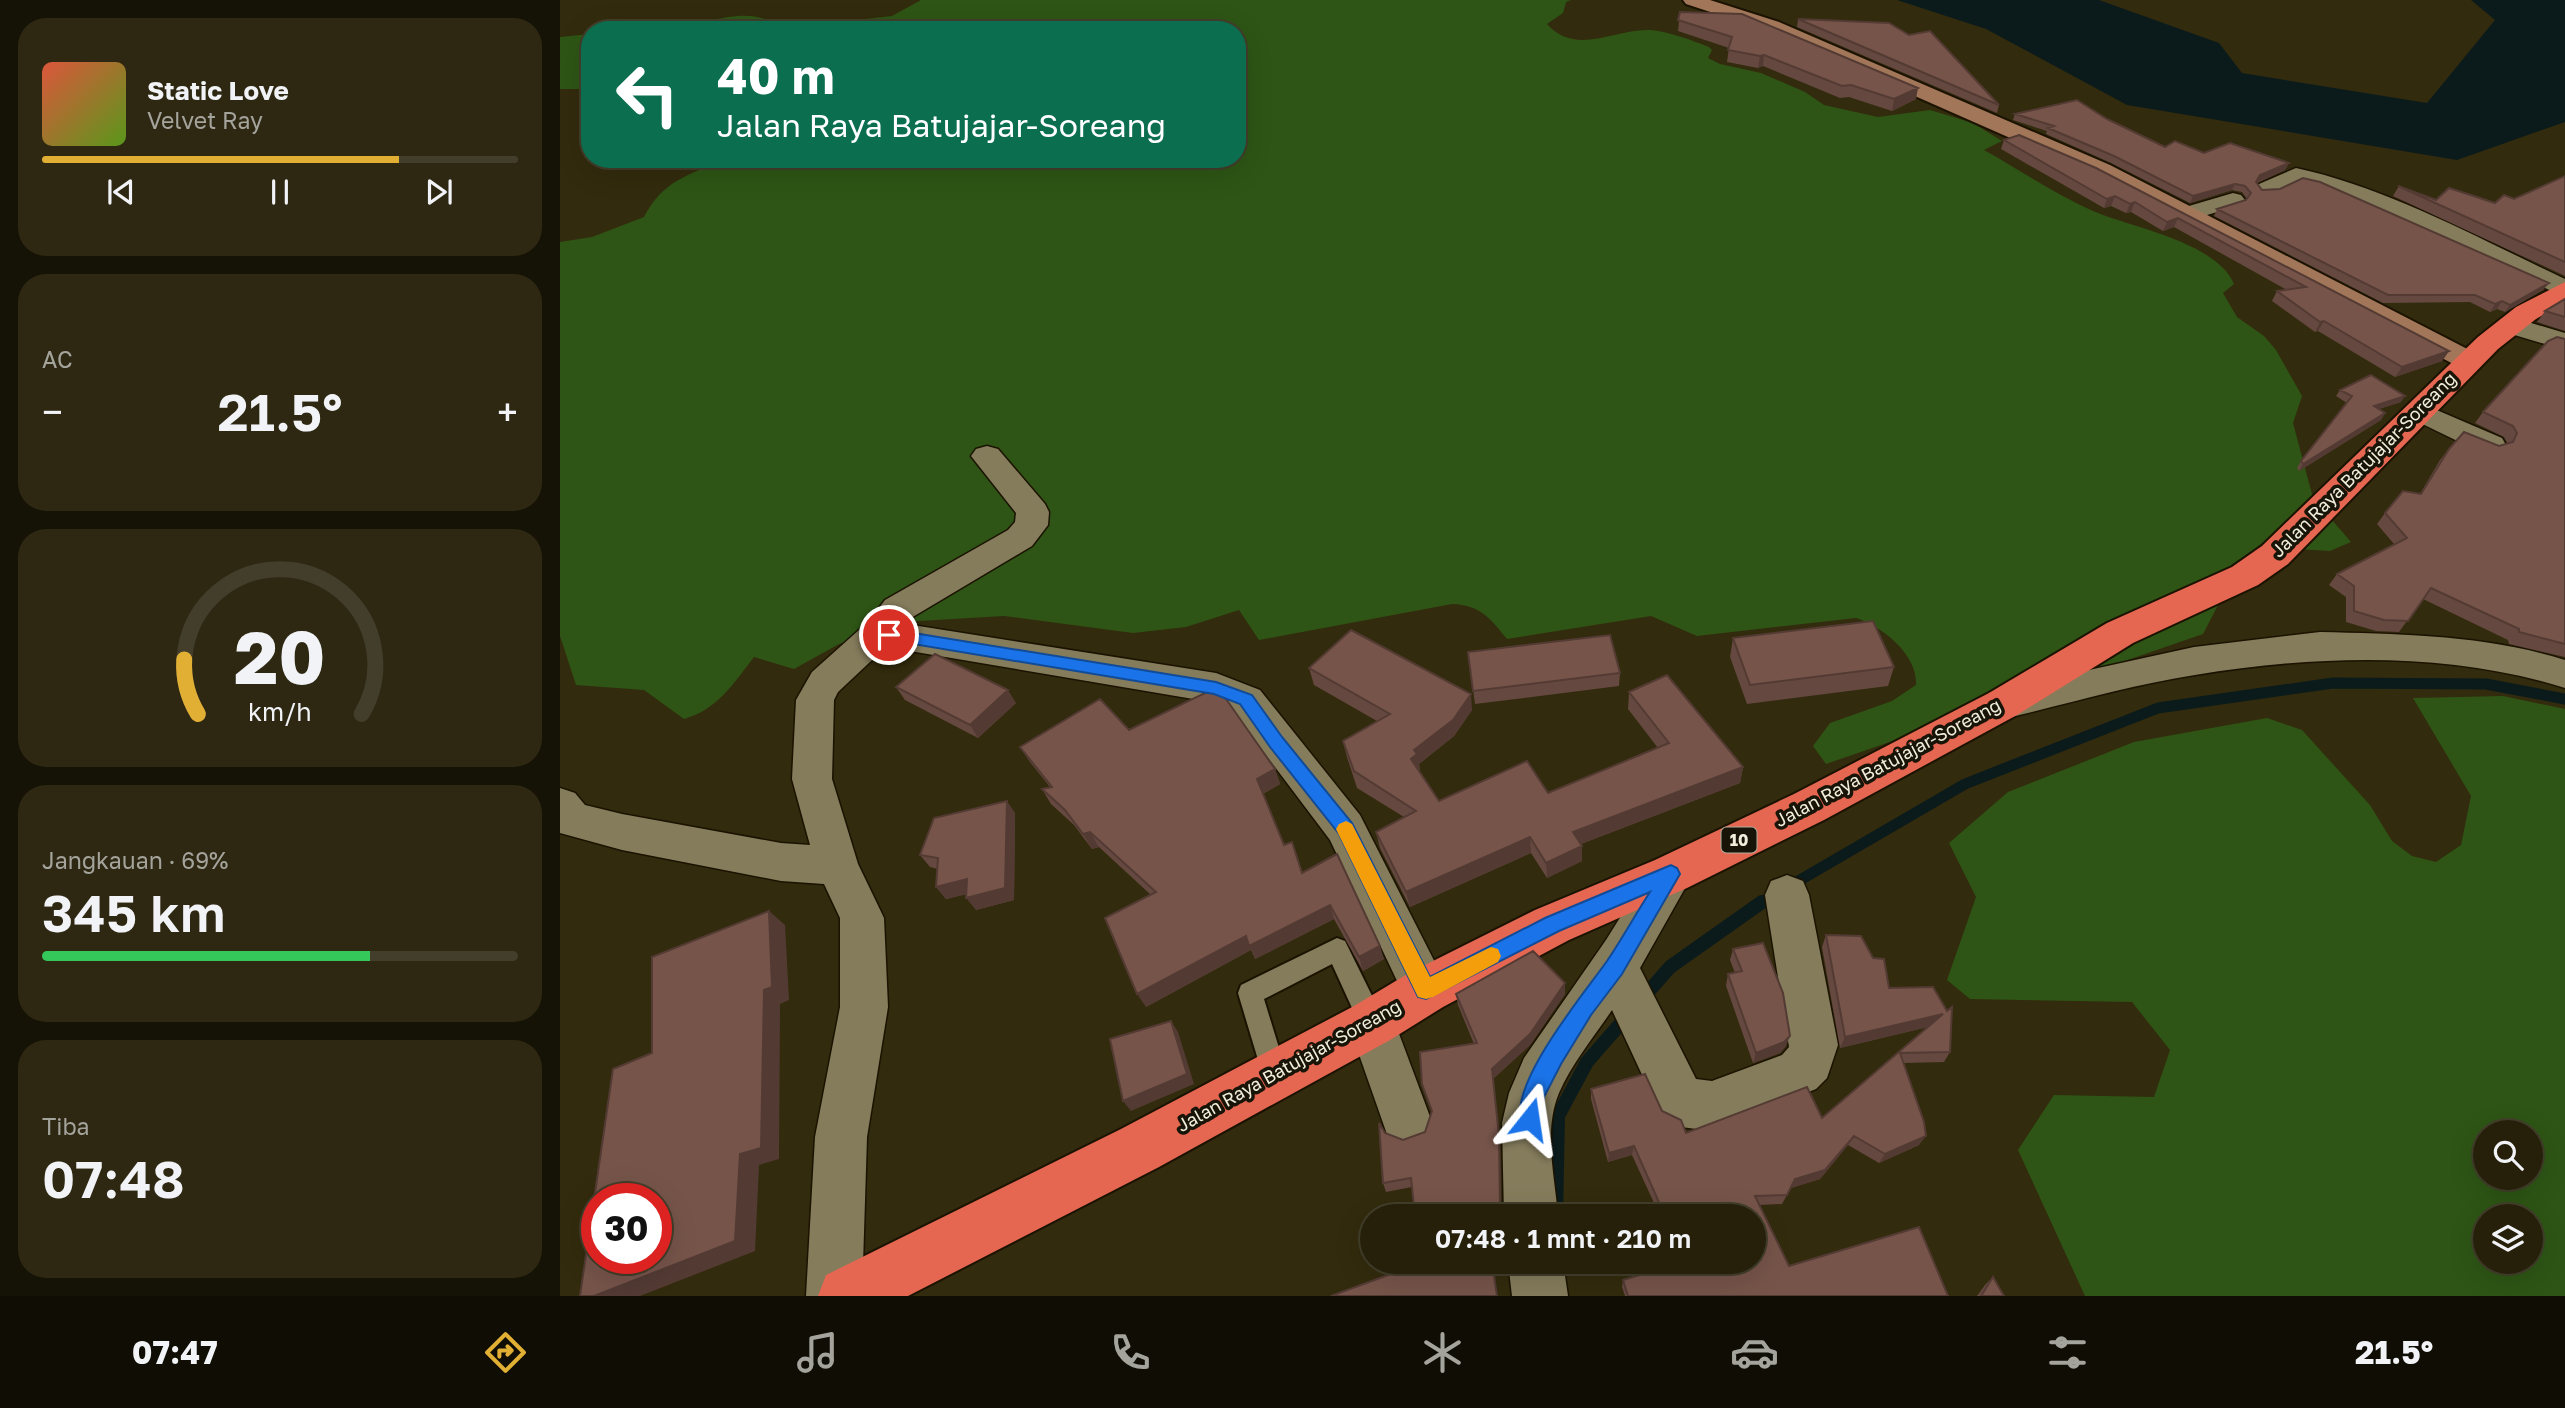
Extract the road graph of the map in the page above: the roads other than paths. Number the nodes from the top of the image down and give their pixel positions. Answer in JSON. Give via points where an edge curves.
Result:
{"nodes":[{"id":1,"x":1692,"y":0,"type":"edge"},
{"id":2,"x":2267,"y":189,"type":"edge"},
{"id":3,"x":2233,"y":200,"type":"dead end"},
{"id":4,"x":2190,"y":214,"type":"junction"},
{"id":5,"x":2565,"y":290,"type":"edge"},
{"id":6,"x":2534,"y":320,"type":"edge"},
{"id":7,"x":2565,"y":342,"type":"edge"},
{"id":8,"x":2469,"y":361,"type":"junction"},
{"id":9,"x":2418,"y":411,"type":"junction"},
{"id":10,"x":2491,"y":445,"type":"edge"},
{"id":11,"x":987,"y":456,"type":"dead end"},
{"id":12,"x":882,"y":630,"type":"junction"},
{"id":13,"x":2565,"y":674,"type":"edge"},
{"id":14,"x":2003,"y":704,"type":"junction"},
{"id":15,"x":560,"y":805,"type":"edge"},
{"id":16,"x":837,"y":866,"type":"junction"},
{"id":17,"x":1671,"y":874,"type":"junction"},
{"id":18,"x":1787,"y":895,"type":"dead end"},
{"id":19,"x":1619,"y":977,"type":"junction"},
{"id":20,"x":1426,"y":990,"type":"junction"},
{"id":21,"x":1371,"y":1023,"type":"junction"},
{"id":22,"x":1274,"y":1074,"type":"junction"},
{"id":23,"x":1407,"y":1122,"type":"dead end"},
{"id":24,"x":1530,"y":1204,"type":"edge"},
{"id":25,"x":1537,"y":1274,"type":"edge"},
{"id":26,"x":834,"y":1296,"type":"edge"},
{"id":27,"x":847,"y":1296,"type":"edge"},
{"id":28,"x":1540,"y":1296,"type":"edge"}],
"edges":[{"from":1,"to":4,"type":"street","via":[[1772,26],[2092,165]]},
{"from":2,"to":5,"type":"street","via":[[2295,175],[2324,181],[2450,234]]},
{"from":3,"to":4,"type":"street"},
{"from":4,"to":8,"type":"street"},
{"from":5,"to":6,"type":"highway","name":"Jalan Raya Batujajar-Soreang","number":"10"},
{"from":6,"to":7,"type":"street"},
{"from":6,"to":8,"type":"highway","name":"Jalan Raya Batujajar-Soreang","number":"10"},
{"from":8,"to":9,"type":"highway","name":"Jalan Raya Batujajar-Soreang","number":"10"},
{"from":9,"to":10,"type":"street"},
{"from":9,"to":14,"type":"highway","name":"Jalan Raya Batujajar-Soreang","number":"10","via":[[2275,555],[2245,576],[2120,633]]},
{"from":11,"to":12,"type":"street","via":[[1032,512],[1031,525],[1020,538],[898,608]]},
{"from":12,"to":16,"type":"street","via":[[825,682],[813,713],[812,779]]},
{"from":12,"to":20,"type":"street","via":[[900,637],[1216,688],[1246,700],[1345,828]]},
{"from":13,"to":14,"type":"street","via":[[2422,648],[2320,646],[2194,661]]},
{"from":14,"to":17,"type":"highway","name":"Jalan Raya Batujajar-Soreang","number":"10"},
{"from":15,"to":16,"type":"street","via":[[572,819],[622,832],[781,862]]},
{"from":16,"to":26,"type":"street","via":[[862,918],[864,1007],[841,1137]]},
{"from":17,"to":19,"type":"street"},
{"from":17,"to":20,"type":"highway","name":"Jalan Raya Batujajar-Soreang","number":"10","via":[[1552,925]]},
{"from":18,"to":19,"type":"street","via":[[1814,1045],[1810,1061],[1799,1072],[1713,1106],[1681,1102]]},
{"from":19,"to":24,"type":"street","via":[[1583,1008],[1534,1094],[1525,1143]]},
{"from":20,"to":21,"type":"highway","name":"Jalan Raya Batujajar-Soreang","number":"10"},
{"from":21,"to":22,"type":"highway","name":"Jalan Raya Batujajar-Soreang","number":"10"},
{"from":21,"to":22,"type":"lane","via":[[1337,949],[1250,993]]},
{"from":21,"to":23,"type":"street"},
{"from":22,"to":27,"type":"highway","name":"Jalan Raya Batujajar-Soreang","number":"10","via":[[1140,1148]]},
{"from":25,"to":28,"type":"street"}]}
